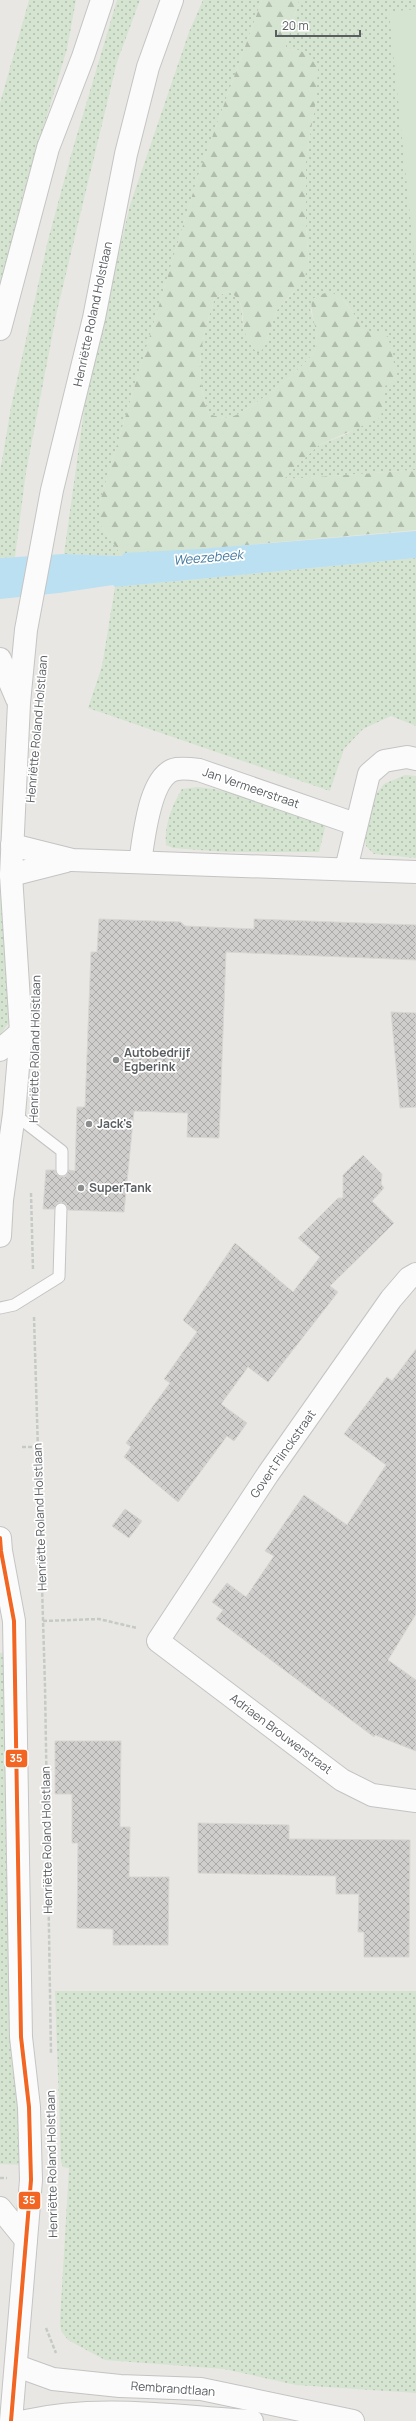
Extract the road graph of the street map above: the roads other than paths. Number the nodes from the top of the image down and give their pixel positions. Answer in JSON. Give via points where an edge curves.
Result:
{"nodes":[{"id":1,"x":102,"y":0,"type":"edge"},
{"id":2,"x":172,"y":0,"type":"edge"},
{"id":3,"x":0,"y":329,"type":"edge"},
{"id":4,"x":0,"y":659,"type":"edge"},
{"id":5,"x":19,"y":704,"type":"junction"},
{"id":6,"x":416,"y":759,"type":"edge"},
{"id":7,"x":355,"y":824,"type":"junction"},
{"id":8,"x":12,"y":845,"type":"junction"},
{"id":9,"x":72,"y":860,"type":"junction"},
{"id":10,"x":140,"y":862,"type":"junction"},
{"id":11,"x":346,"y":869,"type":"junction"},
{"id":12,"x":416,"y":872,"type":"edge"},
{"id":13,"x":11,"y":875,"type":"junction"},
{"id":14,"x":21,"y":1032,"type":"junction"},
{"id":15,"x":0,"y":1050,"type":"edge"},
{"id":16,"x":14,"y":1114,"type":"junction"},
{"id":17,"x":62,"y":1170,"type":"dead end"},
{"id":18,"x":61,"y":1209,"type":"dead end"},
{"id":19,"x":0,"y":1236,"type":"edge"},
{"id":20,"x":416,"y":1274,"type":"edge"},
{"id":21,"x":0,"y":1308,"type":"edge"},
{"id":22,"x":0,"y":1538,"type":"edge"},
{"id":23,"x":158,"y":1641,"type":"joint"},
{"id":24,"x":416,"y":1800,"type":"edge"},
{"id":25,"x":0,"y":2208,"type":"edge"},
{"id":26,"x":26,"y":2240,"type":"junction"},
{"id":27,"x":17,"y":2366,"type":"junction"},
{"id":28,"x":11,"y":2421,"type":"edge"},
{"id":29,"x":26,"y":2421,"type":"edge"},
{"id":30,"x":252,"y":2421,"type":"edge"},
{"id":31,"x":353,"y":2421,"type":"edge"}],
"edges":[{"from":1,"to":3,"type":"main road","via":[[48,148]]},
{"from":2,"to":5,"type":"main road","name":"Henriëtte Roland Holstlaan","via":[[148,67],[126,154],[94,318],[52,490],[30,605]]},
{"from":4,"to":5,"type":"main road"},
{"from":5,"to":8,"type":"main road","name":"Henriëtte Roland Holstlaan"},
{"from":6,"to":7,"type":"main road","via":[[407,757],[384,761],[369,774]]},
{"from":7,"to":10,"type":"main road","name":"Jan Vermeerstraat","via":[[199,770],[176,768],[161,777],[148,814]]},
{"from":7,"to":11,"type":"main road"},
{"from":8,"to":9,"type":"main road"},
{"from":8,"to":13,"type":"main road","name":"Henriëtte Roland Holstlaan"},
{"from":9,"to":10,"type":"main road"},
{"from":9,"to":13,"type":"main road"},
{"from":10,"to":11,"type":"main road"},
{"from":11,"to":12,"type":"main road"},
{"from":13,"to":14,"type":"main road","name":"Henriëtte Roland Holstlaan"},
{"from":14,"to":15,"type":"main road"},
{"from":14,"to":16,"type":"main road","name":"Henriëtte Roland Holstlaan"},
{"from":16,"to":17,"type":"lane","via":[[62,1151]]},
{"from":16,"to":19,"type":"main road","name":"Henriëtte Roland Holstlaan","via":[[2,1200]]},
{"from":18,"to":21,"type":"lane","via":[[59,1277],[14,1305]]},
{"from":20,"to":23,"type":"main road","name":"Govert Flinckstraat","via":[[409,1278],[391,1299],[268,1474]]},
{"from":22,"to":26,"type":"main road","name":"Henriëtte Roland Holstlaan","via":[[0,1551],[14,1621],[21,2037],[31,2180]]},
{"from":23,"to":24,"type":"main road","name":"Adriaen Brouwerstraat","via":[[342,1780],[372,1795]]},
{"from":25,"to":26,"type":"main road"},
{"from":26,"to":27,"type":"main road","name":"Henriëtte Roland Holstlaan"},
{"from":27,"to":28,"type":"main road","name":"Henriëtte Roland Holstlaan"},
{"from":27,"to":31,"type":"main road","name":"Rembrandtlaan","via":[[53,2379],[120,2386],[201,2389]]},
{"from":29,"to":30,"type":"main road","via":[[50,2415],[122,2413]]}]}
